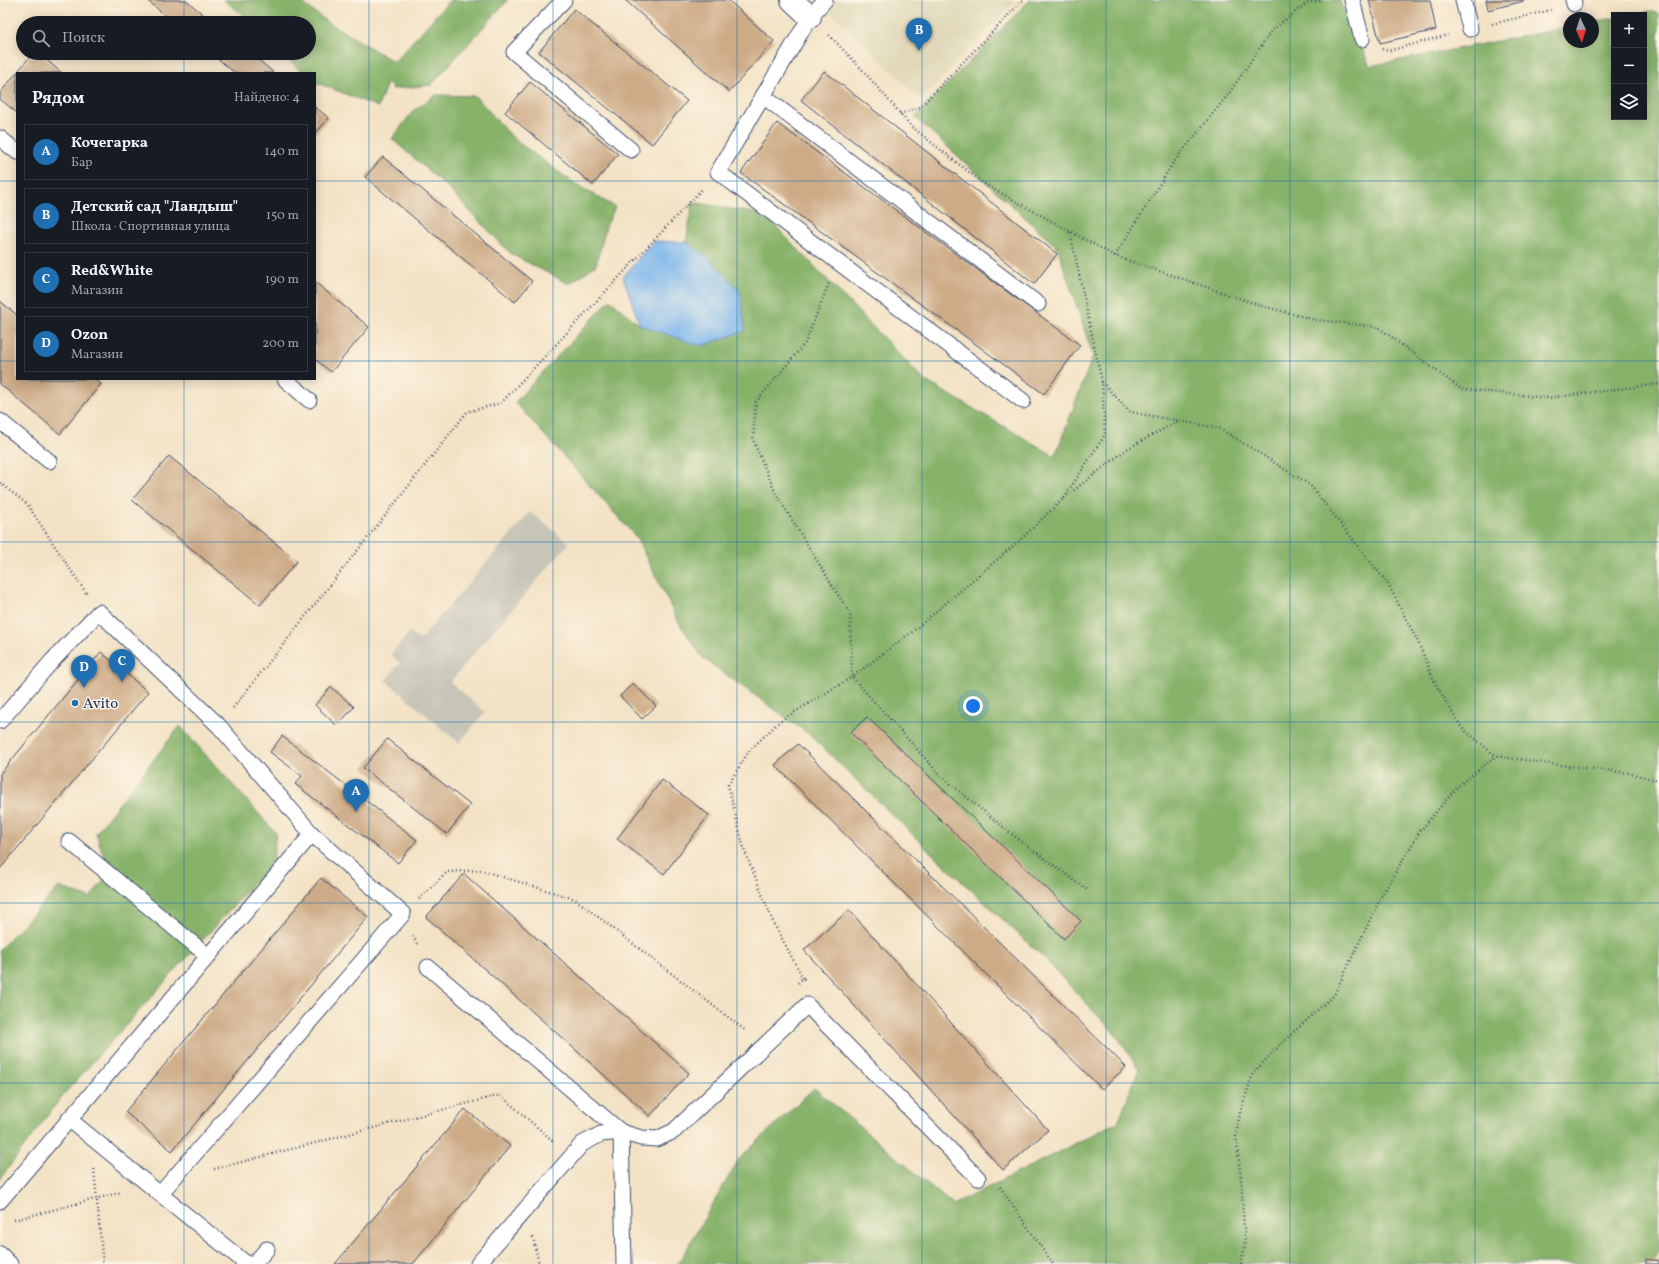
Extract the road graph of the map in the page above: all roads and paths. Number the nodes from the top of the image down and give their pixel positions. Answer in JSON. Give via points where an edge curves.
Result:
{"nodes":[{"id":1,"x":564,"y":0,"type":"edge"},
{"id":2,"x":792,"y":0,"type":"edge"},
{"id":3,"x":825,"y":0,"type":"edge"},
{"id":4,"x":1023,"y":0,"type":"edge"},
{"id":5,"x":1322,"y":0,"type":"edge"},
{"id":6,"x":1352,"y":0,"type":"edge"},
{"id":7,"x":1463,"y":0,"type":"edge"},
{"id":8,"x":810,"y":16,"type":"junction"},
{"id":9,"x":1470,"y":29,"type":"dead end"},
{"id":10,"x":1362,"y":39,"type":"dead end"},
{"id":11,"x":763,"y":96,"type":"junction"},
{"id":12,"x":900,"y":114,"type":"junction"},
{"id":13,"x":0,"y":138,"type":"edge"},
{"id":14,"x":631,"y":150,"type":"dead end"},
{"id":15,"x":16,"y":151,"type":"edge"},
{"id":16,"x":718,"y":172,"type":"junction"},
{"id":17,"x":1070,"y":231,"type":"junction"},
{"id":18,"x":1115,"y":256,"type":"junction"},
{"id":19,"x":838,"y":262,"type":"junction"},
{"id":20,"x":1038,"y":304,"type":"dead end"},
{"id":21,"x":286,"y":380,"type":"edge"},
{"id":22,"x":1102,"y":382,"type":"junction"},
{"id":23,"x":1659,"y":384,"type":"edge"},
{"id":24,"x":309,"y":400,"type":"dead end"},
{"id":25,"x":1023,"y":401,"type":"dead end"},
{"id":26,"x":0,"y":421,"type":"edge"},
{"id":27,"x":1178,"y":421,"type":"junction"},
{"id":28,"x":48,"y":461,"type":"dead end"},
{"id":29,"x":0,"y":483,"type":"edge"},
{"id":30,"x":1063,"y":499,"type":"junction"},
{"id":31,"x":99,"y":612,"type":"junction"},
{"id":32,"x":852,"y":677,"type":"junction"},
{"id":33,"x":0,"y":721,"type":"edge"},
{"id":34,"x":219,"y":726,"type":"junction"},
{"id":35,"x":1496,"y":756,"type":"junction"},
{"id":36,"x":1659,"y":781,"type":"edge"},
{"id":37,"x":312,"y":834,"type":"junction"},
{"id":38,"x":69,"y":841,"type":"dead end"},
{"id":39,"x":1090,"y":891,"type":"dead end"},
{"id":40,"x":403,"y":914,"type":"junction"},
{"id":41,"x":208,"y":956,"type":"junction"},
{"id":42,"x":428,"y":967,"type":"joint"},
{"id":43,"x":803,"y":978,"type":"junction"},
{"id":44,"x":798,"y":984,"type":"dead end"},
{"id":45,"x":808,"y":984,"type":"dead end"},
{"id":46,"x":749,"y":1034,"type":"dead end"},
{"id":47,"x":69,"y":1119,"type":"junction"},
{"id":48,"x":621,"y":1132,"type":"junction"},
{"id":49,"x":91,"y":1137,"type":"junction"},
{"id":50,"x":558,"y":1146,"type":"dead end"},
{"id":51,"x":978,"y":1178,"type":"dead end"},
{"id":52,"x":173,"y":1180,"type":"junction"},
{"id":53,"x":997,"y":1183,"type":"dead end"},
{"id":54,"x":154,"y":1190,"type":"junction"},
{"id":55,"x":96,"y":1199,"type":"junction"},
{"id":56,"x":0,"y":1201,"type":"edge"},
{"id":57,"x":7,"y":1222,"type":"dead end"},
{"id":58,"x":267,"y":1249,"type":"dead end"},
{"id":59,"x":0,"y":1254,"type":"edge"},
{"id":60,"x":10,"y":1264,"type":"edge"},
{"id":61,"x":102,"y":1264,"type":"edge"},
{"id":62,"x":247,"y":1264,"type":"edge"},
{"id":63,"x":254,"y":1264,"type":"edge"},
{"id":64,"x":478,"y":1264,"type":"edge"},
{"id":65,"x":624,"y":1264,"type":"edge"},
{"id":66,"x":1053,"y":1264,"type":"edge"},
{"id":67,"x":1241,"y":1264,"type":"edge"}],
"edges":[{"from":1,"to":14,"type":"lane","via":[[514,52]]},
{"from":2,"to":8,"type":"street"},
{"from":3,"to":8,"type":"lane"},
{"from":4,"to":12,"type":"path","via":[[920,107]]},
{"from":5,"to":18,"type":"path","via":[[1307,3],[1272,30],[1227,96],[1173,163]]},
{"from":6,"to":10,"type":"lane"},
{"from":7,"to":9,"type":"lane"},
{"from":8,"to":11,"type":"lane"},
{"from":8,"to":12,"type":"path","via":[[859,66]]},
{"from":11,"to":16,"type":"lane"},
{"from":11,"to":20,"type":"lane"},
{"from":12,"to":17,"type":"path","via":[[912,128],[984,184]]},
{"from":13,"to":15,"type":"lane"},
{"from":16,"to":19,"type":"lane"},
{"from":16,"to":34,"type":"path","via":[[501,403],[467,412]]},
{"from":17,"to":18,"type":"path"},
{"from":17,"to":22,"type":"path"},
{"from":18,"to":23,"type":"path","via":[[1302,317],[1378,327],[1461,388],[1548,398]]},
{"from":19,"to":25,"type":"lane"},
{"from":19,"to":32,"type":"path","via":[[805,343],[756,402],[754,440],[776,494],[850,614]]},
{"from":21,"to":24,"type":"lane"},
{"from":22,"to":27,"type":"path","via":[[1130,412]]},
{"from":22,"to":30,"type":"path","via":[[1105,435]]},
{"from":26,"to":28,"type":"lane"},
{"from":27,"to":30,"type":"path","via":[[1127,449]]},
{"from":27,"to":35,"type":"path","via":[[1219,428],[1310,485],[1388,584],[1418,642],[1435,683],[1462,728]]},
{"from":29,"to":31,"type":"path","via":[[27,504]]},
{"from":30,"to":32,"type":"path","via":[[1019,541],[912,632]]},
{"from":31,"to":33,"type":"lane"},
{"from":31,"to":34,"type":"lane"},
{"from":32,"to":39,"type":"path","via":[[941,776],[1019,840]]},
{"from":32,"to":43,"type":"path","via":[[780,721],[749,751],[728,785],[744,849],[774,924]]},
{"from":34,"to":37,"type":"lane"},
{"from":35,"to":36,"type":"path","via":[[1629,773]]},
{"from":35,"to":67,"type":"path","via":[[1458,786],[1420,831],[1382,895],[1334,995],[1253,1073],[1240,1113],[1236,1136],[1245,1246]]},
{"from":37,"to":40,"type":"lane"},
{"from":37,"to":41,"type":"lane"},
{"from":38,"to":41,"type":"lane"},
{"from":40,"to":42,"type":"path"},
{"from":40,"to":46,"type":"path","via":[[447,872],[480,870],[575,899]]},
{"from":40,"to":52,"type":"lane"},
{"from":41,"to":47,"type":"lane"},
{"from":42,"to":48,"type":"lane"},
{"from":43,"to":44,"type":"path"},
{"from":43,"to":45,"type":"path"},
{"from":47,"to":49,"type":"lane"},
{"from":47,"to":56,"type":"lane"},
{"from":48,"to":51,"type":"lane","via":[[641,1138],[657,1139],[674,1130],[807,1005]]},
{"from":48,"to":64,"type":"lane","via":[[601,1134],[582,1144]]},
{"from":48,"to":65,"type":"lane"},
{"from":49,"to":54,"type":"lane"},
{"from":49,"to":55,"type":"path"},
{"from":50,"to":52,"type":"path","via":[[500,1095]]},
{"from":52,"to":54,"type":"lane"},
{"from":53,"to":66,"type":"path"},
{"from":54,"to":55,"type":"path"},
{"from":54,"to":62,"type":"lane"},
{"from":55,"to":57,"type":"path"},
{"from":55,"to":61,"type":"path"},
{"from":58,"to":63,"type":"lane"},
{"from":59,"to":60,"type":"lane"}]}
